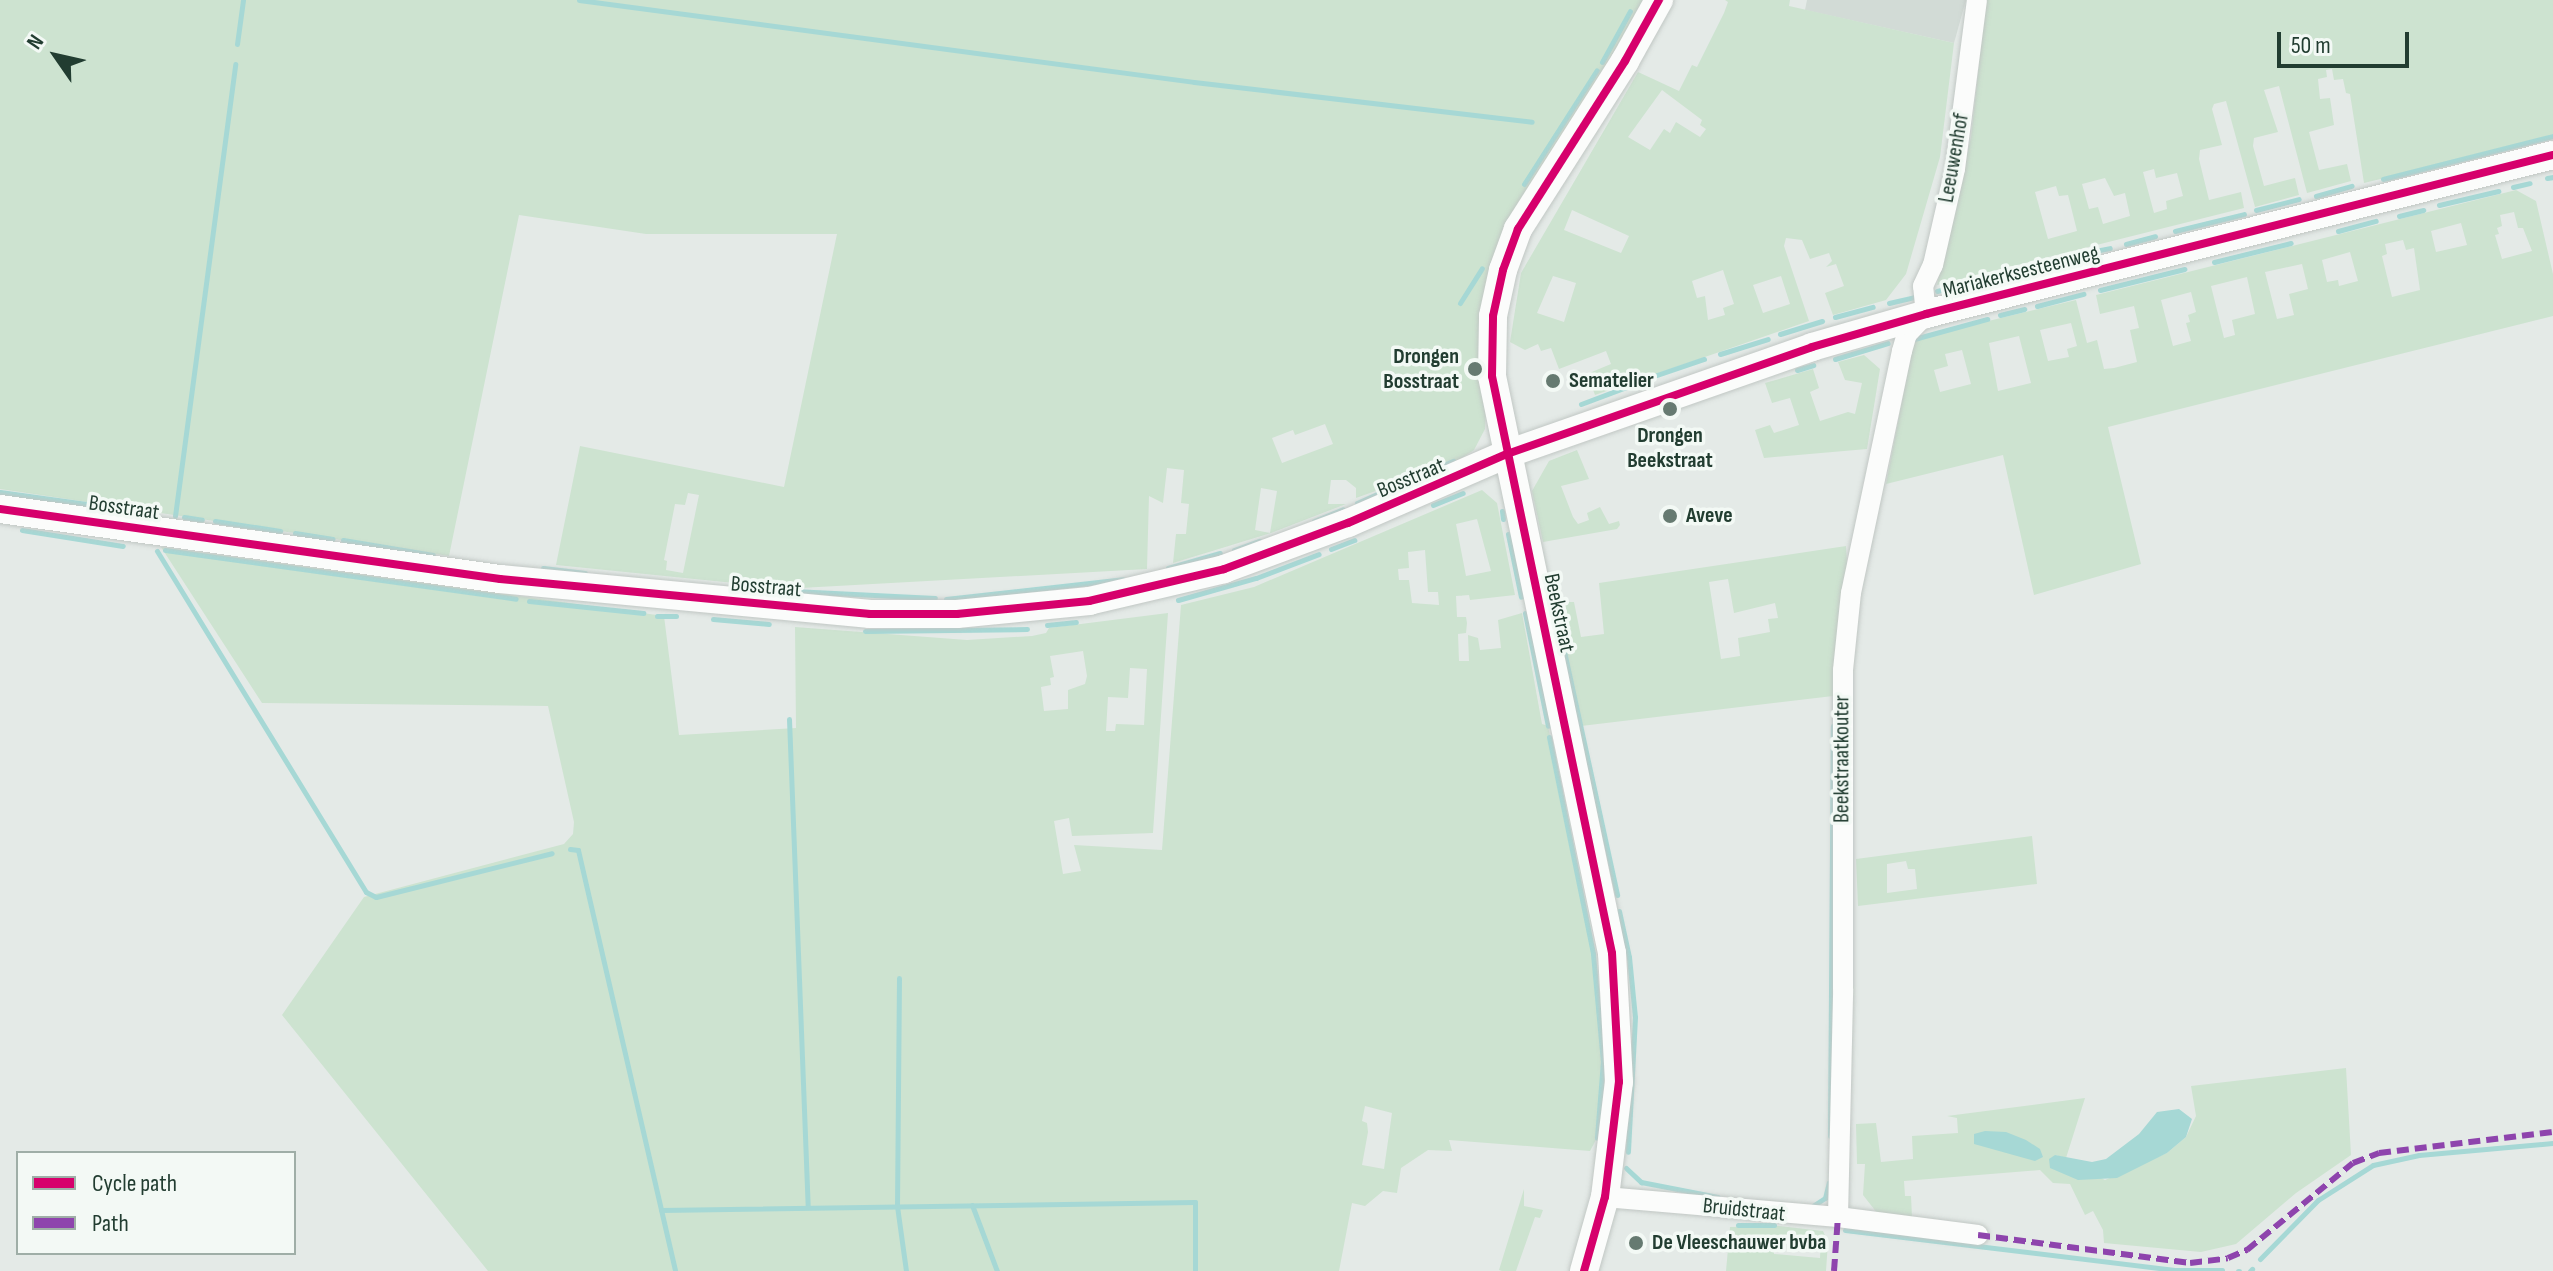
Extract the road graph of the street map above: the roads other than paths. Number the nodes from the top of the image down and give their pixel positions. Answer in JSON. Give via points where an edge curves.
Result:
{"nodes":[{"id":1,"x":1659,"y":0,"type":"edge"},
{"id":2,"x":1977,"y":0,"type":"edge"},
{"id":3,"x":2553,"y":155,"type":"edge"},
{"id":4,"x":1926,"y":314,"type":"junction"},
{"id":5,"x":1507,"y":454,"type":"junction"},
{"id":6,"x":0,"y":509,"type":"edge"},
{"id":7,"x":1605,"y":1197,"type":"junction"},
{"id":8,"x":1838,"y":1217,"type":"junction"},
{"id":9,"x":1978,"y":1235,"type":"dead end"},
{"id":10,"x":1584,"y":1271,"type":"edge"}],
"edges":[{"from":1,"to":5,"type":"street","name":"Beekstraat","via":[[1518,229],[1503,270],[1493,316],[1492,376]]},
{"from":2,"to":4,"type":"street","name":"Leeuwenhof","via":[[1955,169],[1933,265],[1923,286]]},
{"from":3,"to":4,"type":"street","name":"Mariakerksesteenweg"},
{"from":4,"to":5,"type":"street","name":"Mariakerksesteenweg","via":[[1754,367]]},
{"from":4,"to":8,"type":"street","name":"Beekstraatkouter","via":[[1907,334],[1902,351],[1851,593],[1843,670]]},
{"from":5,"to":6,"type":"street","name":"Bosstraat","via":[[1348,523],[1224,569],[1089,601],[957,614],[855,613],[500,579]]},
{"from":5,"to":7,"type":"street","name":"Beekstraat","via":[[1612,953],[1619,1082]]},
{"from":7,"to":8,"type":"street","name":"Bruidstraat"},
{"from":7,"to":10,"type":"street","name":"Beekstraat"},
{"from":8,"to":9,"type":"street","name":"Bruidstraat"}]}
